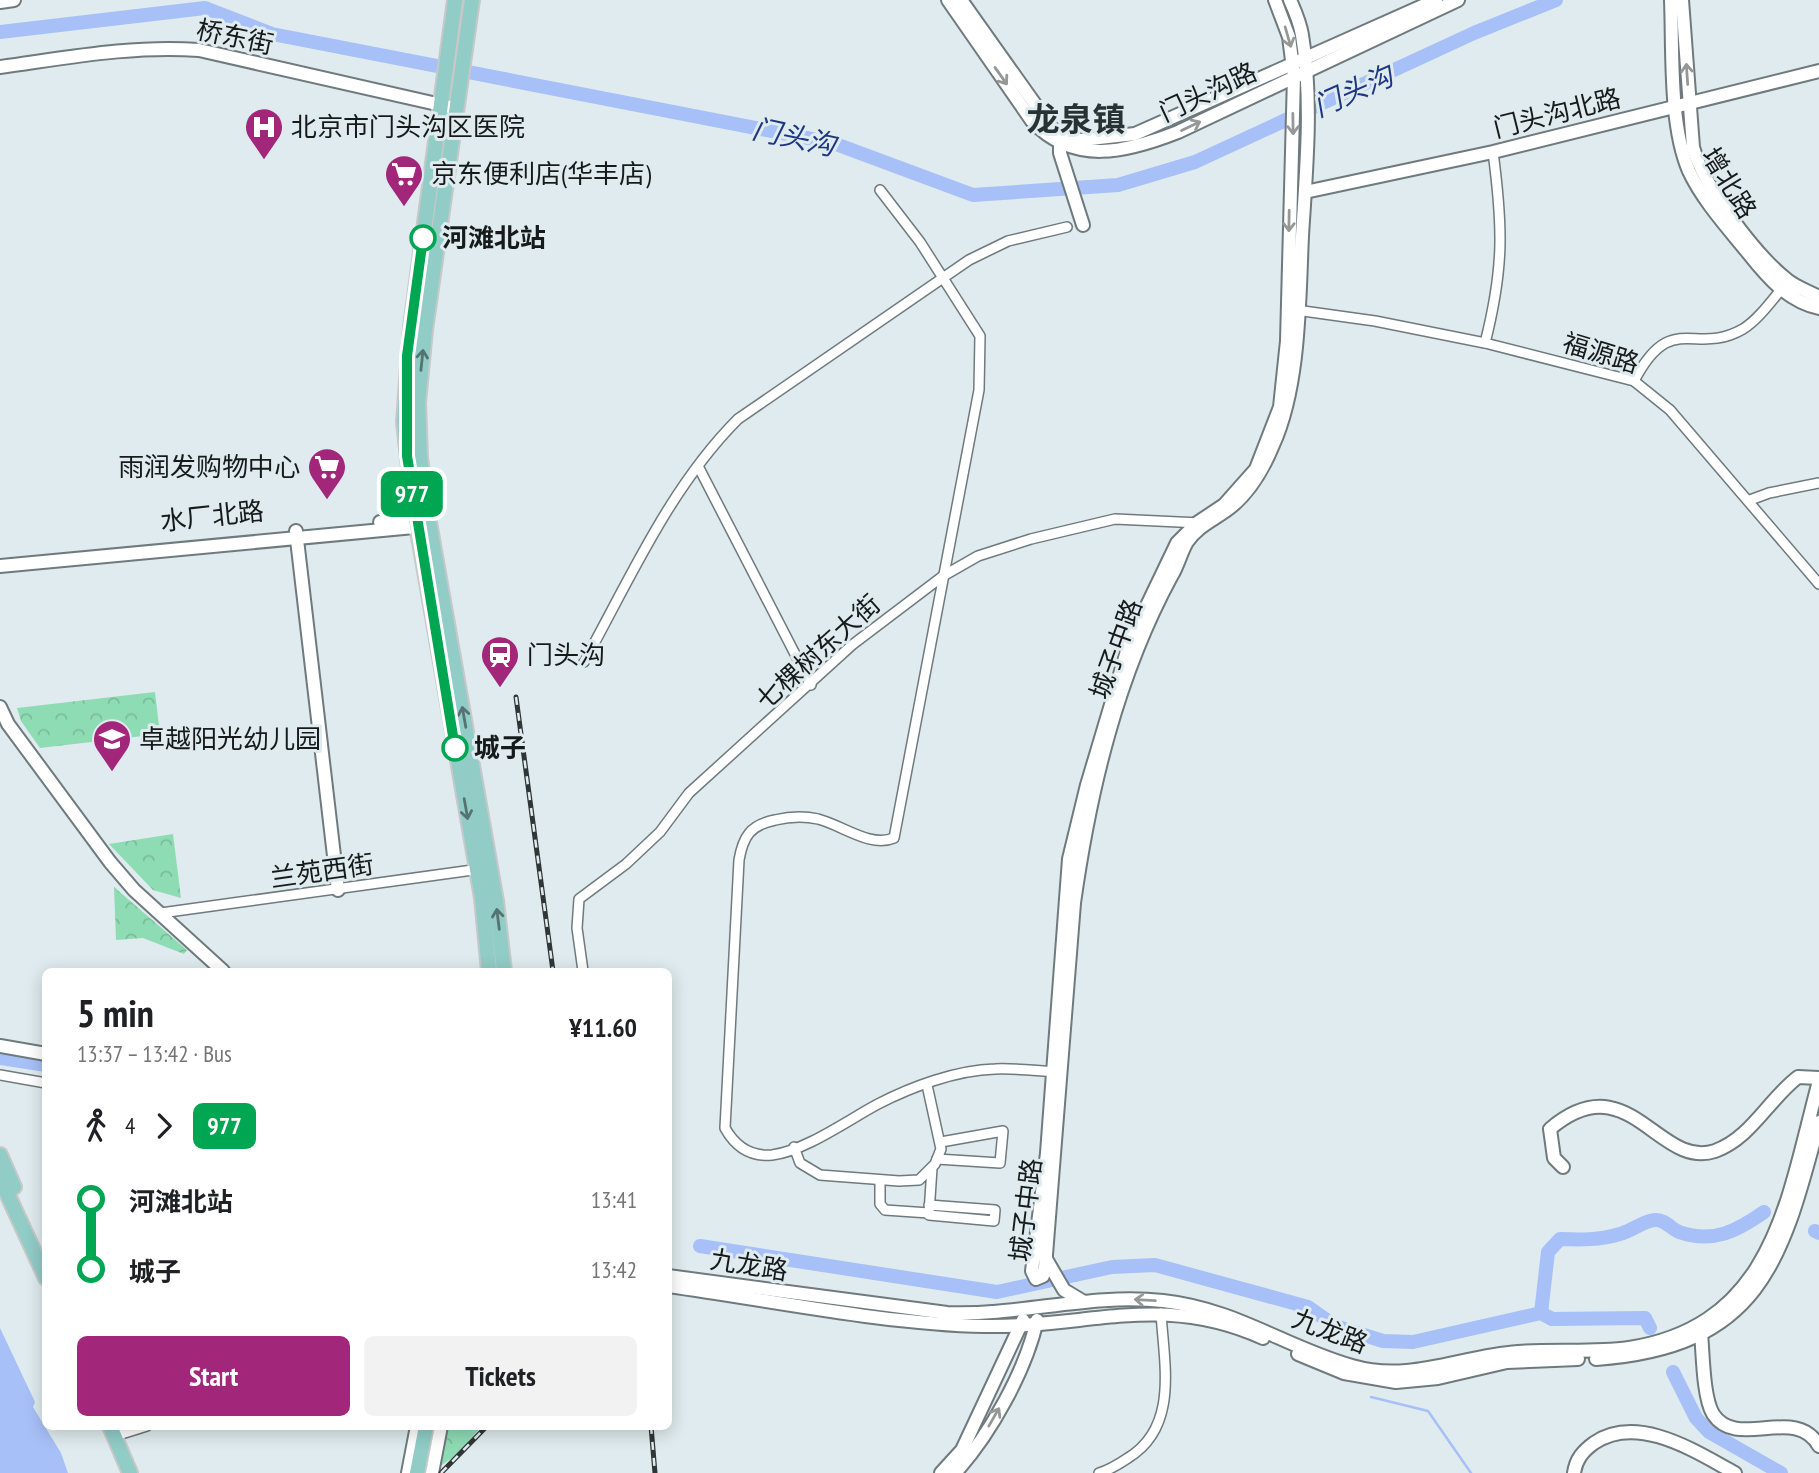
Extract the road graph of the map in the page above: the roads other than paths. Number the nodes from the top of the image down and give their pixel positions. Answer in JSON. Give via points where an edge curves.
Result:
{"nodes":[{"id":1,"x":14,"y":0,"type":"edge"},
{"id":2,"x":456,"y":0,"type":"edge"},
{"id":3,"x":472,"y":0,"type":"edge"},
{"id":4,"x":948,"y":0,"type":"edge"},
{"id":5,"x":961,"y":0,"type":"edge"},
{"id":6,"x":1275,"y":0,"type":"edge"},
{"id":7,"x":1290,"y":0,"type":"edge"},
{"id":8,"x":1436,"y":0,"type":"edge"},
{"id":9,"x":1458,"y":0,"type":"edge"},
{"id":10,"x":1671,"y":0,"type":"edge"},
{"id":11,"x":1682,"y":0,"type":"edge"},
{"id":12,"x":0,"y":2,"type":"edge"},
{"id":13,"x":1678,"y":25,"type":"junction"},
{"id":14,"x":0,"y":67,"type":"edge"},
{"id":15,"x":1300,"y":68,"type":"junction"},
{"id":16,"x":1819,"y":71,"type":"edge"},
{"id":17,"x":441,"y":105,"type":"junction"},
{"id":18,"x":1683,"y":105,"type":"junction"},
{"id":19,"x":457,"y":108,"type":"junction"},
{"id":20,"x":1060,"y":139,"type":"junction"},
{"id":21,"x":1493,"y":152,"type":"junction"},
{"id":22,"x":880,"y":190,"type":"dead end"},
{"id":23,"x":1305,"y":192,"type":"junction"},
{"id":24,"x":1083,"y":225,"type":"dead end"},
{"id":25,"x":1068,"y":228,"type":"dead end"},
{"id":26,"x":944,"y":279,"type":"junction"},
{"id":27,"x":1784,"y":285,"type":"junction"},
{"id":28,"x":1819,"y":297,"type":"edge"},
{"id":29,"x":1819,"y":308,"type":"edge"},
{"id":30,"x":1293,"y":309,"type":"junction"},
{"id":31,"x":1485,"y":343,"type":"junction"},
{"id":32,"x":1634,"y":381,"type":"junction"},
{"id":33,"x":698,"y":466,"type":"junction"},
{"id":34,"x":1819,"y":483,"type":"edge"},
{"id":35,"x":1750,"y":500,"type":"junction"},
{"id":36,"x":423,"y":522,"type":"junction"},
{"id":37,"x":1201,"y":523,"type":"junction"},
{"id":38,"x":297,"y":534,"type":"junction"},
{"id":39,"x":0,"y":560,"type":"edge"},
{"id":40,"x":0,"y":566,"type":"edge"},
{"id":41,"x":943,"y":576,"type":"junction"},
{"id":42,"x":1819,"y":584,"type":"edge"},
{"id":43,"x":584,"y":662,"type":"dead end"},
{"id":44,"x":811,"y":685,"type":"junction"},
{"id":45,"x":0,"y":707,"type":"edge"},
{"id":46,"x":483,"y":868,"type":"junction"},
{"id":47,"x":338,"y":890,"type":"junction"},
{"id":48,"x":161,"y":913,"type":"junction"},
{"id":49,"x":220,"y":968,"type":"edge"},
{"id":50,"x":489,"y":968,"type":"edge"},
{"id":51,"x":503,"y":968,"type":"edge"},
{"id":52,"x":583,"y":968,"type":"edge"},
{"id":53,"x":0,"y":1046,"type":"edge"},
{"id":54,"x":42,"y":1053,"type":"edge"},
{"id":55,"x":1056,"y":1072,"type":"junction"},
{"id":56,"x":0,"y":1075,"type":"edge"},
{"id":57,"x":1819,"y":1080,"type":"edge"},
{"id":58,"x":42,"y":1082,"type":"edge"},
{"id":59,"x":927,"y":1085,"type":"junction"},
{"id":60,"x":1819,"y":1122,"type":"edge"},
{"id":61,"x":941,"y":1142,"type":"junction"},
{"id":62,"x":794,"y":1147,"type":"junction"},
{"id":63,"x":0,"y":1155,"type":"edge"},
{"id":64,"x":937,"y":1159,"type":"junction"},
{"id":65,"x":1563,"y":1167,"type":"dead end"},
{"id":66,"x":932,"y":1168,"type":"junction"},
{"id":67,"x":0,"y":1178,"type":"edge"},
{"id":68,"x":880,"y":1180,"type":"junction"},
{"id":69,"x":900,"y":1181,"type":"junction"},
{"id":70,"x":930,"y":1185,"type":"junction"},
{"id":71,"x":929,"y":1209,"type":"junction"},
{"id":72,"x":42,"y":1246,"type":"edge"},
{"id":73,"x":1046,"y":1259,"type":"junction"},
{"id":74,"x":42,"y":1269,"type":"edge"},
{"id":75,"x":672,"y":1277,"type":"edge"},
{"id":76,"x":672,"y":1287,"type":"edge"},
{"id":77,"x":1084,"y":1302,"type":"junction"},
{"id":78,"x":1033,"y":1309,"type":"junction"},
{"id":79,"x":1161,"y":1313,"type":"junction"},
{"id":80,"x":1022,"y":1325,"type":"junction"},
{"id":81,"x":1036,"y":1325,"type":"junction"},
{"id":82,"x":1701,"y":1333,"type":"junction"},
{"id":83,"x":116,"y":1430,"type":"edge"},
{"id":84,"x":416,"y":1430,"type":"edge"},
{"id":85,"x":425,"y":1430,"type":"edge"},
{"id":86,"x":433,"y":1430,"type":"edge"},
{"id":87,"x":440,"y":1430,"type":"edge"},
{"id":88,"x":1819,"y":1446,"type":"edge"},
{"id":89,"x":130,"y":1473,"type":"edge"},
{"id":90,"x":139,"y":1473,"type":"edge"},
{"id":91,"x":408,"y":1473,"type":"edge"},
{"id":92,"x":416,"y":1473,"type":"edge"},
{"id":93,"x":425,"y":1473,"type":"edge"},
{"id":94,"x":432,"y":1473,"type":"edge"},
{"id":95,"x":941,"y":1473,"type":"edge"},
{"id":96,"x":955,"y":1473,"type":"edge"},
{"id":97,"x":1099,"y":1473,"type":"edge"},
{"id":98,"x":1574,"y":1473,"type":"edge"},
{"id":99,"x":1735,"y":1473,"type":"edge"}],
"edges":[{"from":1,"to":12,"type":"street"},
{"from":2,"to":17,"type":"main road"},
{"from":3,"to":19,"type":"main road"},
{"from":4,"to":20,"type":"street","one_way":true,"via":[[1032,121],[1047,138]]},
{"from":5,"to":20,"type":"street"},
{"from":6,"to":15,"type":"street","one_way":true},
{"from":7,"to":15,"type":"street","via":[[1301,32]]},
{"from":8,"to":15,"type":"street","name":"门头沟路"},
{"from":9,"to":15,"type":"street","name":"门头沟路"},
{"from":10,"to":13,"type":"street","name":"增北路"},
{"from":11,"to":13,"type":"street","name":"增北路"},
{"from":13,"to":18,"type":"street","name":"增北路"},
{"from":14,"to":17,"type":"street","name":"桥东街","via":[[129,50],[199,50]]},
{"from":15,"to":20,"type":"street","name":"门头沟路","via":[[1135,134]]},
{"from":15,"to":23,"type":"street","name":"城子中路","via":[[1306,89]]},
{"from":15,"to":30,"type":"street","name":"城子中路","one_way":true,"via":[[1292,96]]},
{"from":16,"to":18,"type":"street","name":"门头沟北路"},
{"from":17,"to":19,"type":"street","name":"桥东街"},
{"from":17,"to":36,"type":"main road","via":[[405,390],[407,456]]},
{"from":18,"to":21,"type":"street","name":"门头沟北路"},
{"from":18,"to":27,"type":"street","name":"增北路","via":[[1698,168]]},
{"from":36,"to":19,"type":"main road","one_way":true,"via":[[420,377]]},
{"from":20,"to":24,"type":"street"},
{"from":21,"to":23,"type":"street","name":"门头沟北路"},
{"from":21,"to":31,"type":"street","via":[[1502,260]]},
{"from":22,"to":26,"type":"street"},
{"from":23,"to":30,"type":"street","name":"城子中路"},
{"from":25,"to":26,"type":"street","via":[[1008,241],[969,260]]},
{"from":26,"to":33,"type":"street","via":[[738,419]]},
{"from":26,"to":41,"type":"street","via":[[980,336],[981,357],[979,390]]},
{"from":27,"to":28,"type":"street","name":"增北路"},
{"from":27,"to":29,"type":"street","name":"增北路","via":[[1805,305]]},
{"from":27,"to":32,"type":"street","via":[[1743,328],[1725,336],[1680,338],[1661,344],[1647,357]]},
{"from":30,"to":31,"type":"street","name":"福源路"},
{"from":30,"to":37,"type":"street","name":"城子中路","via":[[1285,407],[1274,443],[1255,481],[1232,506]]},
{"from":31,"to":32,"type":"street","name":"福源路"},
{"from":32,"to":35,"type":"street","name":"福源路","via":[[1670,410]]},
{"from":33,"to":43,"type":"street","via":[[667,511]]},
{"from":33,"to":44,"type":"street"},
{"from":34,"to":35,"type":"street"},
{"from":35,"to":42,"type":"street","name":"福源路"},
{"from":36,"to":38,"type":"street","name":"水厂北路"},
{"from":36,"to":46,"type":"main road"},
{"from":37,"to":41,"type":"street","name":"七棵树东大街","via":[[1115,519],[978,556]]},
{"from":37,"to":55,"type":"street","name":"城子中路","via":[[1188,540],[1134,652],[1097,779],[1074,903]]},
{"from":38,"to":39,"type":"street","name":"水厂北路"},
{"from":38,"to":40,"type":"street"},
{"from":38,"to":47,"type":"street"},
{"from":41,"to":44,"type":"street","name":"七棵树东大街","via":[[852,645]]},
{"from":41,"to":62,"type":"street","via":[[894,838],[885,842],[815,818],[786,818],[758,824],[743,839],[724,1128],[734,1144],[751,1153],[772,1155]]},
{"from":44,"to":52,"type":"street","name":"七棵树东大街","via":[[689,793],[635,856],[579,899],[577,928]]},
{"from":45,"to":48,"type":"street","via":[[110,862]]},
{"from":46,"to":47,"type":"street","name":"兰苑西街"},
{"from":46,"to":50,"type":"main road"},
{"from":51,"to":46,"type":"main road","one_way":true},
{"from":47,"to":48,"type":"street","name":"兰苑西街"},
{"from":48,"to":49,"type":"street"},
{"from":53,"to":54,"type":"street"},
{"from":55,"to":59,"type":"street","via":[[993,1069]]},
{"from":55,"to":73,"type":"street","name":"城子中路"},
{"from":55,"to":73,"type":"street","name":"城子中路","via":[[1032,1271],[1036,1279],[1043,1276]]},
{"from":56,"to":58,"type":"street"},
{"from":57,"to":65,"type":"street","via":[[1798,1077],[1749,1130],[1711,1152],[1678,1146],[1614,1107],[1587,1109],[1550,1129],[1554,1158]]},
{"from":57,"to":77,"type":"street","name":"九龙路","one_way":true,"via":[[1776,1234],[1762,1264],[1720,1310],[1664,1339],[1629,1348],[1516,1352],[1439,1368],[1384,1371],[1351,1366],[1240,1318],[1206,1310],[1164,1301],[1110,1298]]},
{"from":59,"to":61,"type":"street"},
{"from":59,"to":62,"type":"street","via":[[881,1102]]},
{"from":60,"to":82,"type":"street","name":"九龙路","via":[[1793,1215],[1774,1263],[1742,1304]]},
{"from":61,"to":64,"type":"street"},
{"from":61,"to":64,"type":"street","via":[[1003,1131],[1000,1163]]},
{"from":62,"to":68,"type":"street","via":[[808,1171]]},
{"from":63,"to":72,"type":"main road"},
{"from":64,"to":66,"type":"street"},
{"from":66,"to":69,"type":"street","via":[[919,1180]]},
{"from":66,"to":70,"type":"street"},
{"from":67,"to":74,"type":"main road"},
{"from":68,"to":69,"type":"street"},
{"from":68,"to":71,"type":"street","via":[[880,1205],[885,1210]]},
{"from":69,"to":70,"type":"street"},
{"from":70,"to":71,"type":"street"},
{"from":71,"to":71,"type":"street","via":[[994,1221],[995,1210]]},
{"from":73,"to":77,"type":"street","via":[[1064,1290]]},
{"from":75,"to":78,"type":"street","name":"九龙路","via":[[947,1313]]},
{"from":76,"to":80,"type":"street","name":"九龙路","via":[[917,1321]]},
{"from":77,"to":78,"type":"street","name":"九龙路"},
{"from":78,"to":80,"type":"street"},
{"from":78,"to":81,"type":"street"},
{"from":79,"to":81,"type":"street","name":"九龙路"},
{"from":79,"to":82,"type":"street","name":"九龙路","via":[[1221,1321],[1344,1373],[1396,1382],[1528,1359],[1651,1353]]},
{"from":79,"to":97,"type":"street","via":[[1166,1401],[1160,1424],[1142,1450]]},
{"from":80,"to":81,"type":"street","name":"九龙路"},
{"from":80,"to":95,"type":"street","via":[[962,1450]]},
{"from":96,"to":81,"type":"street","one_way":true,"via":[[1006,1396]]},
{"from":82,"to":88,"type":"street","via":[[1712,1412],[1722,1424],[1732,1429],[1781,1426],[1801,1430],[1814,1436]]},
{"from":83,"to":89,"type":"main road"},
{"from":83,"to":90,"type":"main road"},
{"from":84,"to":91,"type":"street"},
{"from":85,"to":92,"type":"main road"},
{"from":86,"to":93,"type":"main road"},
{"from":87,"to":94,"type":"street"},
{"from":98,"to":99,"type":"street","via":[[1583,1451],[1601,1438],[1634,1430],[1693,1451]]}]}
